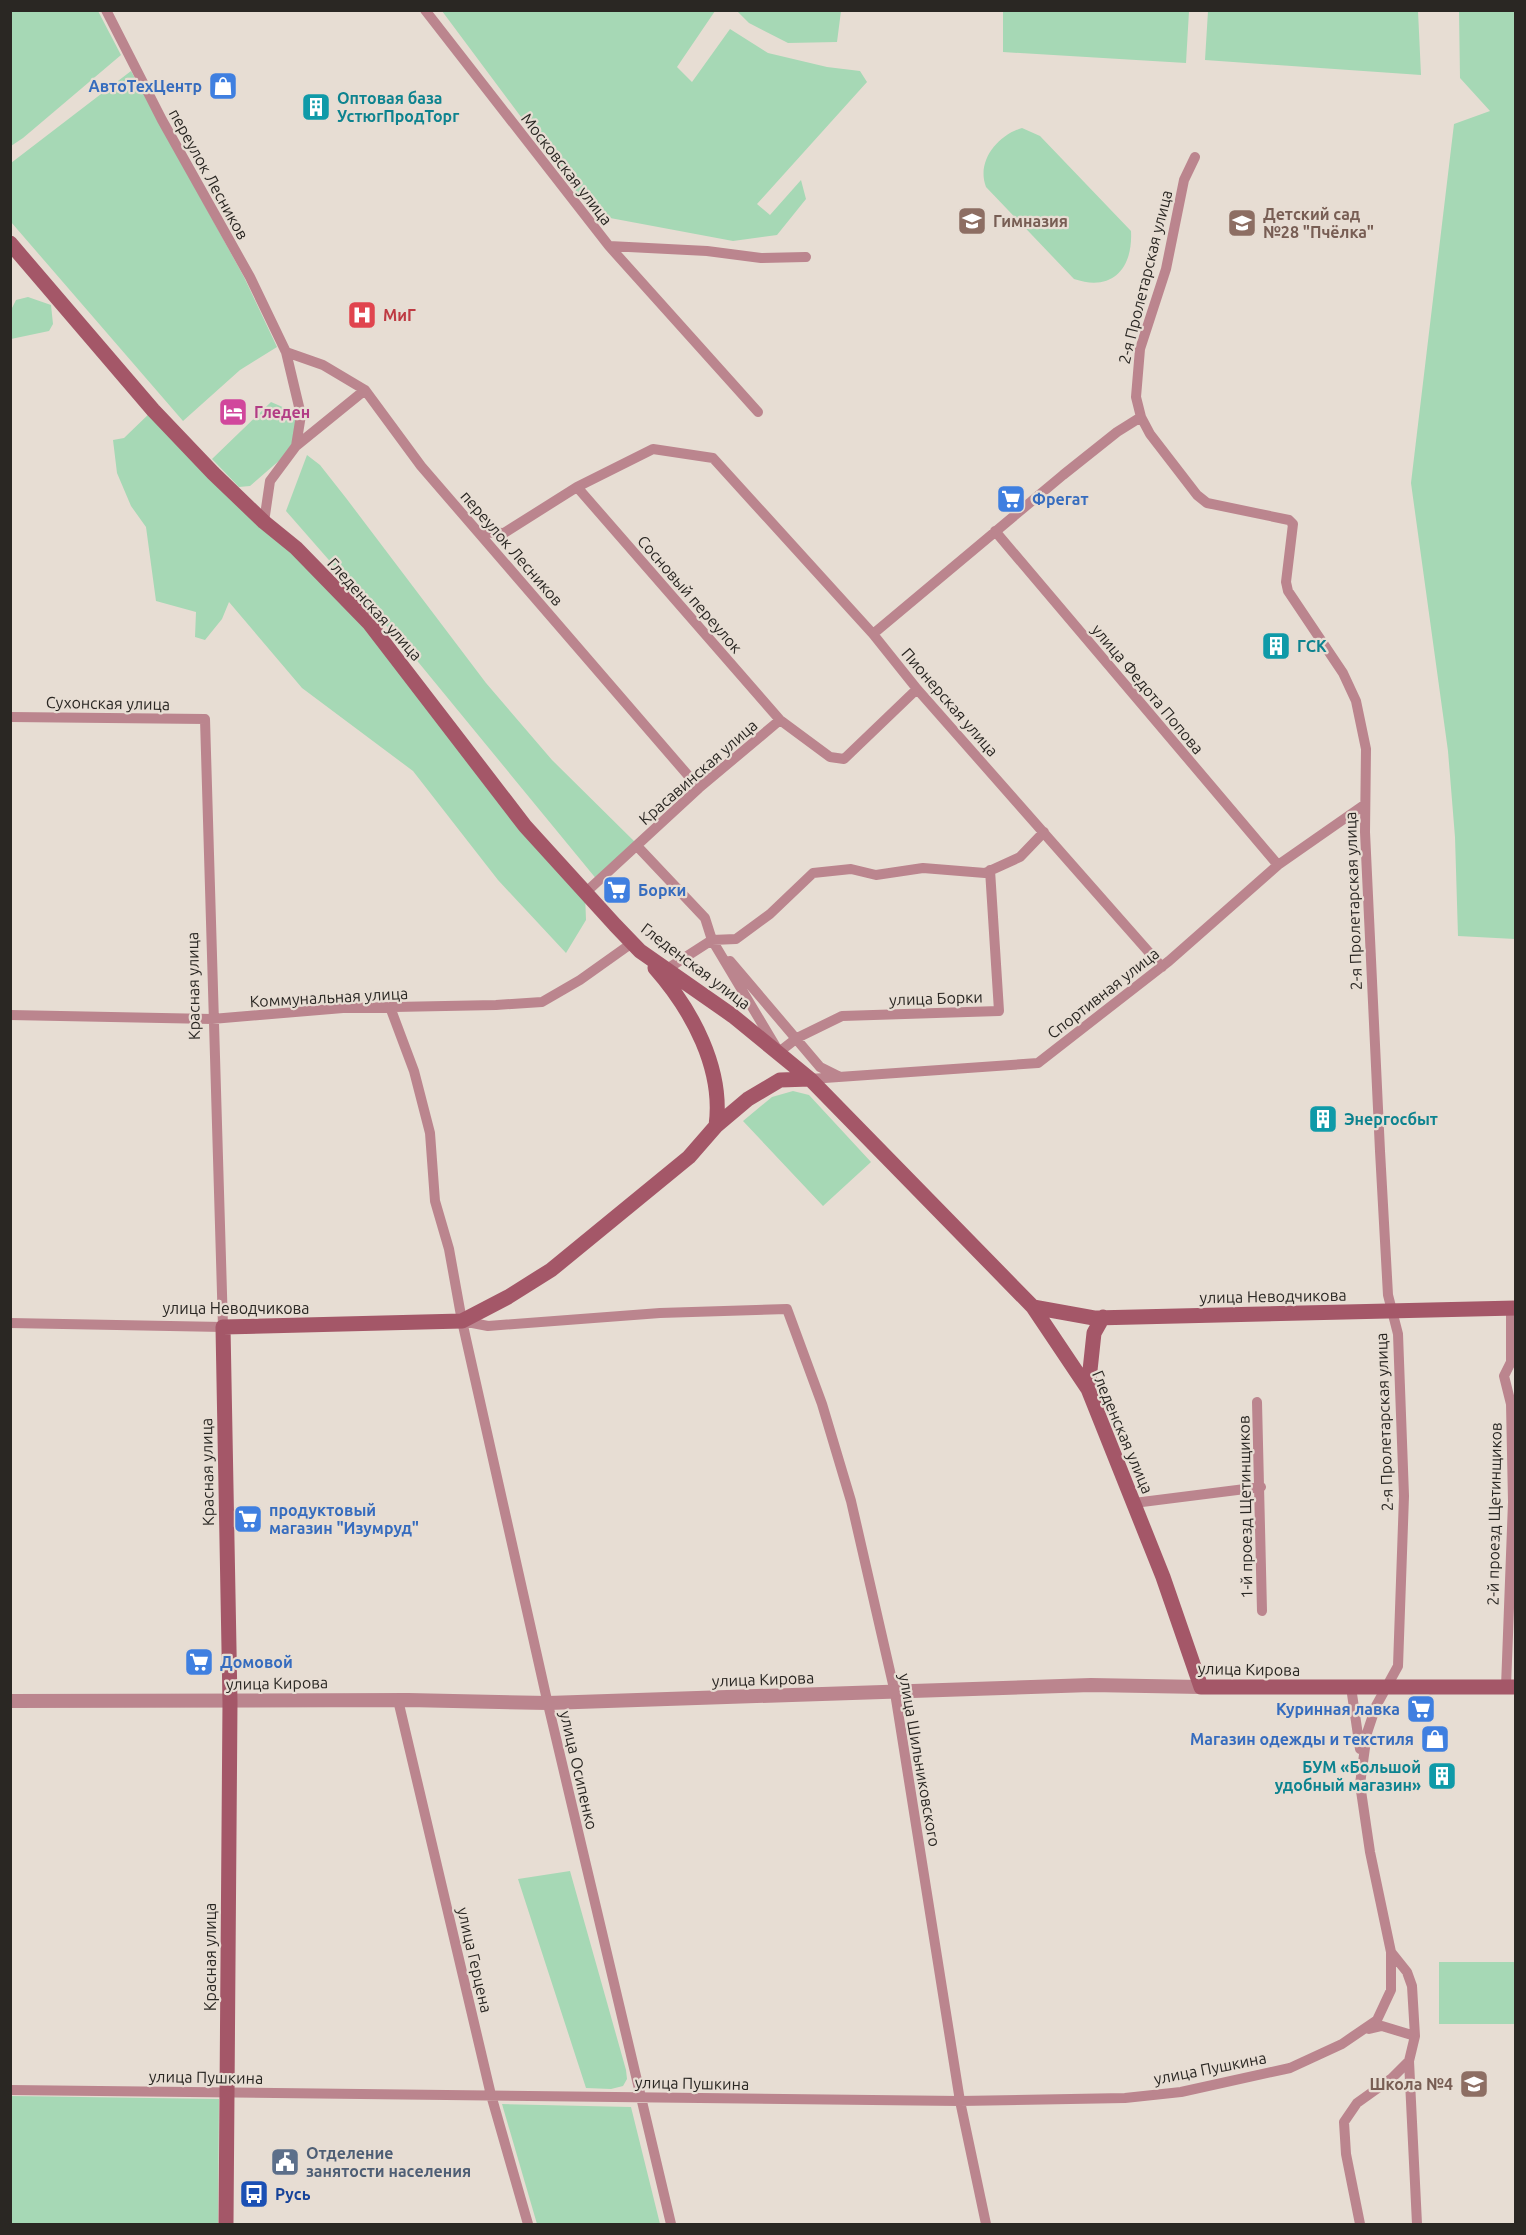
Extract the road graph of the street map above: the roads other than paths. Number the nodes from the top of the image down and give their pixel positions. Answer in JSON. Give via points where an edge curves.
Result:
{"nodes":[{"id":1,"x":105,"y":10,"type":"edge"},
{"id":2,"x":425,"y":10,"type":"edge"},
{"id":3,"x":1195,"y":157,"type":"dead end"},
{"id":4,"x":10,"y":243,"type":"edge"},
{"id":5,"x":609,"y":246,"type":"junction"},
{"id":6,"x":807,"y":258,"type":"dead end"},
{"id":7,"x":286,"y":352,"type":"junction"},
{"id":8,"x":365,"y":390,"type":"junction"},
{"id":9,"x":758,"y":412,"type":"dead end"},
{"id":10,"x":1141,"y":417,"type":"junction"},
{"id":11,"x":296,"y":446,"type":"junction"},
{"id":12,"x":577,"y":487,"type":"junction"},
{"id":13,"x":264,"y":522,"type":"junction"},
{"id":14,"x":995,"y":531,"type":"junction"},
{"id":15,"x":479,"y":532,"type":"junction"},
{"id":16,"x":873,"y":634,"type":"junction"},
{"id":17,"x":917,"y":689,"type":"junction"},
{"id":18,"x":10,"y":717,"type":"edge"},
{"id":19,"x":205,"y":719,"type":"joint"},
{"id":20,"x":780,"y":720,"type":"junction"},
{"id":21,"x":699,"y":788,"type":"junction"},
{"id":22,"x":1364,"y":805,"type":"junction"},
{"id":23,"x":1044,"y":832,"type":"junction"},
{"id":24,"x":637,"y":846,"type":"junction"},
{"id":25,"x":1278,"y":865,"type":"junction"},
{"id":26,"x":990,"y":870,"type":"junction"},
{"id":27,"x":585,"y":894,"type":"junction"},
{"id":28,"x":712,"y":940,"type":"junction"},
{"id":29,"x":636,"y":947,"type":"junction"},
{"id":30,"x":1162,"y":967,"type":"junction"},
{"id":31,"x":667,"y":969,"type":"junction"},
{"id":32,"x":390,"y":1007,"type":"junction"},
{"id":33,"x":10,"y":1015,"type":"edge"},
{"id":34,"x":212,"y":1019,"type":"junction"},
{"id":35,"x":796,"y":1038,"type":"junction"},
{"id":36,"x":779,"y":1052,"type":"junction"},
{"id":37,"x":841,"y":1078,"type":"junction"},
{"id":38,"x":810,"y":1079,"type":"junction"},
{"id":39,"x":716,"y":1126,"type":"junction"},
{"id":40,"x":1033,"y":1307,"type":"junction"},
{"id":41,"x":1513,"y":1308,"type":"edge"},
{"id":42,"x":787,"y":1309,"type":"joint"},
{"id":43,"x":1391,"y":1312,"type":"junction"},
{"id":44,"x":1103,"y":1317,"type":"junction"},
{"id":45,"x":462,"y":1321,"type":"junction"},
{"id":46,"x":10,"y":1323,"type":"edge"},
{"id":47,"x":223,"y":1327,"type":"junction"},
{"id":48,"x":1088,"y":1389,"type":"junction"},
{"id":49,"x":1257,"y":1402,"type":"dead end"},
{"id":50,"x":1261,"y":1487,"type":"junction"},
{"id":51,"x":1134,"y":1503,"type":"junction"},
{"id":52,"x":1262,"y":1611,"type":"dead end"},
{"id":53,"x":1201,"y":1687,"type":"junction"},
{"id":54,"x":1351,"y":1687,"type":"junction"},
{"id":55,"x":1386,"y":1687,"type":"junction"},
{"id":56,"x":1511,"y":1687,"type":"edge"},
{"id":57,"x":895,"y":1693,"type":"junction"},
{"id":58,"x":398,"y":1700,"type":"junction"},
{"id":59,"x":10,"y":1701,"type":"edge"},
{"id":60,"x":230,"y":1702,"type":"junction"},
{"id":61,"x":548,"y":1703,"type":"junction"},
{"id":62,"x":1361,"y":1758,"type":"junction"},
{"id":63,"x":1391,"y":1952,"type":"junction"},
{"id":64,"x":1361,"y":2030,"type":"junction"},
{"id":65,"x":1415,"y":2036,"type":"junction"},
{"id":66,"x":1408,"y":2061,"type":"junction"},
{"id":67,"x":10,"y":2090,"type":"edge"},
{"id":68,"x":227,"y":2092,"type":"junction"},
{"id":69,"x":491,"y":2095,"type":"junction"},
{"id":70,"x":640,"y":2098,"type":"junction"},
{"id":71,"x":960,"y":2101,"type":"junction"},
{"id":72,"x":226,"y":2224,"type":"edge"},
{"id":73,"x":528,"y":2224,"type":"edge"},
{"id":74,"x":671,"y":2224,"type":"edge"},
{"id":75,"x":986,"y":2224,"type":"edge"},
{"id":76,"x":1360,"y":2224,"type":"edge"},
{"id":77,"x":1417,"y":2224,"type":"edge"}],
"edges":[{"from":1,"to":7,"type":"street","name":"переулок Лесников","via":[[250,277]]},
{"from":2,"to":5,"type":"street","name":"Московская улица"},
{"from":3,"to":10,"type":"street","name":"2-я Пролетарская улица","via":[[1184,180],[1166,269],[1140,349],[1136,397]]},
{"from":4,"to":13,"type":"main road","name":"Гледенская улица","via":[[153,410]]},
{"from":5,"to":6,"type":"street","name":"Московская улица"},
{"from":5,"to":9,"type":"street"},
{"from":7,"to":8,"type":"street","name":"переулок Лесников","via":[[323,365]]},
{"from":7,"to":11,"type":"street","name":"переулок Лесников","via":[[301,415]]},
{"from":8,"to":11,"type":"street"},
{"from":8,"to":15,"type":"street","name":"переулок Лесников","via":[[421,466]]},
{"from":10,"to":14,"type":"street"},
{"from":10,"to":22,"type":"street","name":"2-я Пролетарская улица","via":[[1189,486],[1207,503],[1293,524],[1288,591],[1343,673],[1356,701],[1365,750]]},
{"from":11,"to":13,"type":"street","name":"переулок Лесников","via":[[270,481]]},
{"from":12,"to":15,"type":"street","via":[[504,533]]},
{"from":12,"to":16,"type":"street","name":"Пионерская улица","via":[[653,449],[714,458]]},
{"from":12,"to":20,"type":"street","name":"Сосновый переулок"},
{"from":13,"to":27,"type":"main road","name":"Гледенская улица","via":[[296,548],[369,623],[525,826]]},
{"from":14,"to":16,"type":"street"},
{"from":14,"to":25,"type":"street","name":"улица Федота Попова"},
{"from":15,"to":21,"type":"street","name":"переулок Лесников"},
{"from":16,"to":17,"type":"street","name":"Пионерская улица"},
{"from":17,"to":20,"type":"street","name":"Красавинская улица","via":[[844,759],[830,757]]},
{"from":17,"to":23,"type":"street","name":"Пионерская улица"},
{"from":18,"to":19,"type":"street","name":"Сухонская улица"},
{"from":19,"to":34,"type":"street","name":"Красная улица"},
{"from":20,"to":21,"type":"street","name":"Красавинская улица"},
{"from":21,"to":24,"type":"street","name":"Красавинская улица"},
{"from":22,"to":25,"type":"street","name":"Спортивная улица"},
{"from":22,"to":43,"type":"street","name":"2-я Пролетарская улица"},
{"from":23,"to":26,"type":"street","via":[[1020,858]]},
{"from":23,"to":30,"type":"street","name":"Пионерская улица"},
{"from":24,"to":27,"type":"street","name":"Красавинская улица"},
{"from":24,"to":28,"type":"street","via":[[705,918]]},
{"from":25,"to":30,"type":"street","name":"Спортивная улица"},
{"from":26,"to":28,"type":"street","via":[[985,873],[923,868],[876,875],[851,869],[813,873],[770,914],[736,939]]},
{"from":26,"to":35,"type":"street","name":"улица Борки","via":[[999,1011],[842,1016]]},
{"from":27,"to":29,"type":"main road","name":"Гледенская улица"},
{"from":28,"to":31,"type":"street"},
{"from":28,"to":35,"type":"street"},
{"from":28,"to":36,"type":"street"},
{"from":29,"to":31,"type":"main road","name":"Гледенская улица"},
{"from":29,"to":32,"type":"street","name":"Коммунальная улица","via":[[542,1002]]},
{"from":29,"to":39,"type":"main road","via":[[671,987],[699,1034],[717,1091]]},
{"from":30,"to":37,"type":"street","name":"Спортивная улица","via":[[1038,1063]]},
{"from":31,"to":36,"type":"main road","name":"Гледенская улица"},
{"from":32,"to":34,"type":"street","name":"Коммунальная улица"},
{"from":32,"to":45,"type":"street","name":"улица Осипенко","via":[[414,1071],[430,1133],[435,1201],[449,1249]]},
{"from":33,"to":34,"type":"street","name":"Коммунальная улица"},
{"from":34,"to":47,"type":"street","name":"Красная улица"},
{"from":35,"to":36,"type":"street","name":"улица Борки"},
{"from":35,"to":37,"type":"street","via":[[820,1067]]},
{"from":36,"to":38,"type":"main road","name":"Гледенская улица"},
{"from":37,"to":38,"type":"street","name":"Спортивная улица"},
{"from":38,"to":39,"type":"main road","name":"улица Неводчикова","via":[[795,1078],[766,1086]]},
{"from":38,"to":40,"type":"main road","name":"Гледенская улица"},
{"from":39,"to":45,"type":"main road","name":"улица Неводчикова","via":[[681,1163],[551,1270]]},
{"from":40,"to":44,"type":"main road","name":"улица Неводчикова"},
{"from":40,"to":48,"type":"main road","name":"Гледенская улица"},
{"from":41,"to":43,"type":"main road","name":"улица Неводчикова"},
{"from":41,"to":56,"type":"street","name":"2-й проезд Щетинщиков","via":[[1510,1362],[1504,1376],[1511,1404]]},
{"from":42,"to":45,"type":"street","name":"улица Неводчикова","via":[[660,1313],[488,1326]]},
{"from":42,"to":57,"type":"street","name":"улица Шильниковского","via":[[822,1404],[851,1501]]},
{"from":43,"to":44,"type":"main road","name":"улица Неводчикова"},
{"from":43,"to":55,"type":"street","name":"2-я Пролетарская улица","via":[[1398,1334],[1404,1496],[1398,1666]]},
{"from":44,"to":48,"type":"main road","via":[[1094,1334]]},
{"from":45,"to":47,"type":"main road","name":"улица Неводчикова"},
{"from":45,"to":61,"type":"street","name":"улица Осипенко"},
{"from":46,"to":47,"type":"street","name":"улица Неводчикова"},
{"from":47,"to":60,"type":"main road","name":"Красная улица"},
{"from":48,"to":51,"type":"main road","name":"Гледенская улица"},
{"from":49,"to":50,"type":"street","name":"1-й проезд Щетинщиков"},
{"from":50,"to":51,"type":"street"},
{"from":50,"to":52,"type":"street","name":"1-й проезд Щетинщиков"},
{"from":51,"to":53,"type":"main road","name":"Гледенская улица"},
{"from":53,"to":54,"type":"main road","name":"улица Кирова"},
{"from":53,"to":57,"type":"street","name":"улица Кирова","via":[[1090,1685]]},
{"from":54,"to":55,"type":"main road","name":"улица Кирова"},
{"from":54,"to":62,"type":"street","name":"2-я Пролетарская улица"},
{"from":55,"to":56,"type":"main road","name":"улица Кирова"},
{"from":55,"to":62,"type":"street","name":"2-я Пролетарская улица","via":[[1373,1714]]},
{"from":57,"to":61,"type":"street","name":"улица Кирова"},
{"from":57,"to":71,"type":"street","name":"улица Шильниковского"},
{"from":58,"to":60,"type":"street","name":"улица Кирова"},
{"from":58,"to":61,"type":"street","name":"улица Кирова"},
{"from":58,"to":69,"type":"street","name":"улица Герцена"},
{"from":59,"to":60,"type":"street","name":"улица Кирова"},
{"from":60,"to":68,"type":"main road","name":"Красная улица"},
{"from":61,"to":70,"type":"street","name":"улица Осипенко"},
{"from":62,"to":63,"type":"street","name":"2-я Пролетарская улица","via":[[1365,1822]]},
{"from":63,"to":64,"type":"street","name":"улица Пушкина","via":[[1391,1990],[1377,2020]]},
{"from":63,"to":65,"type":"street","name":"2-я Пролетарская улица","via":[[1407,1972],[1412,1986]]},
{"from":64,"to":65,"type":"street","via":[[1382,2026]]},
{"from":64,"to":71,"type":"street","name":"улица Пушкина","via":[[1342,2044],[1290,2068],[1181,2092],[1125,2098]]},
{"from":65,"to":66,"type":"street","name":"2-я Пролетарская улица"},
{"from":66,"to":76,"type":"street","via":[[1357,2103],[1344,2122]]},
{"from":66,"to":77,"type":"street","name":"2-я Пролетарская улица"},
{"from":67,"to":68,"type":"street","name":"улица Пушкина"},
{"from":68,"to":69,"type":"street","name":"улица Пушкина"},
{"from":68,"to":72,"type":"main road","name":"Красная улица"},
{"from":69,"to":70,"type":"street","name":"улица Пушкина"},
{"from":69,"to":73,"type":"street","name":"улица Герцена"},
{"from":70,"to":71,"type":"street","name":"улица Пушкина"},
{"from":70,"to":74,"type":"street","name":"улица Осипенко"},
{"from":71,"to":75,"type":"street","name":"улица Шильниковского"}]}
